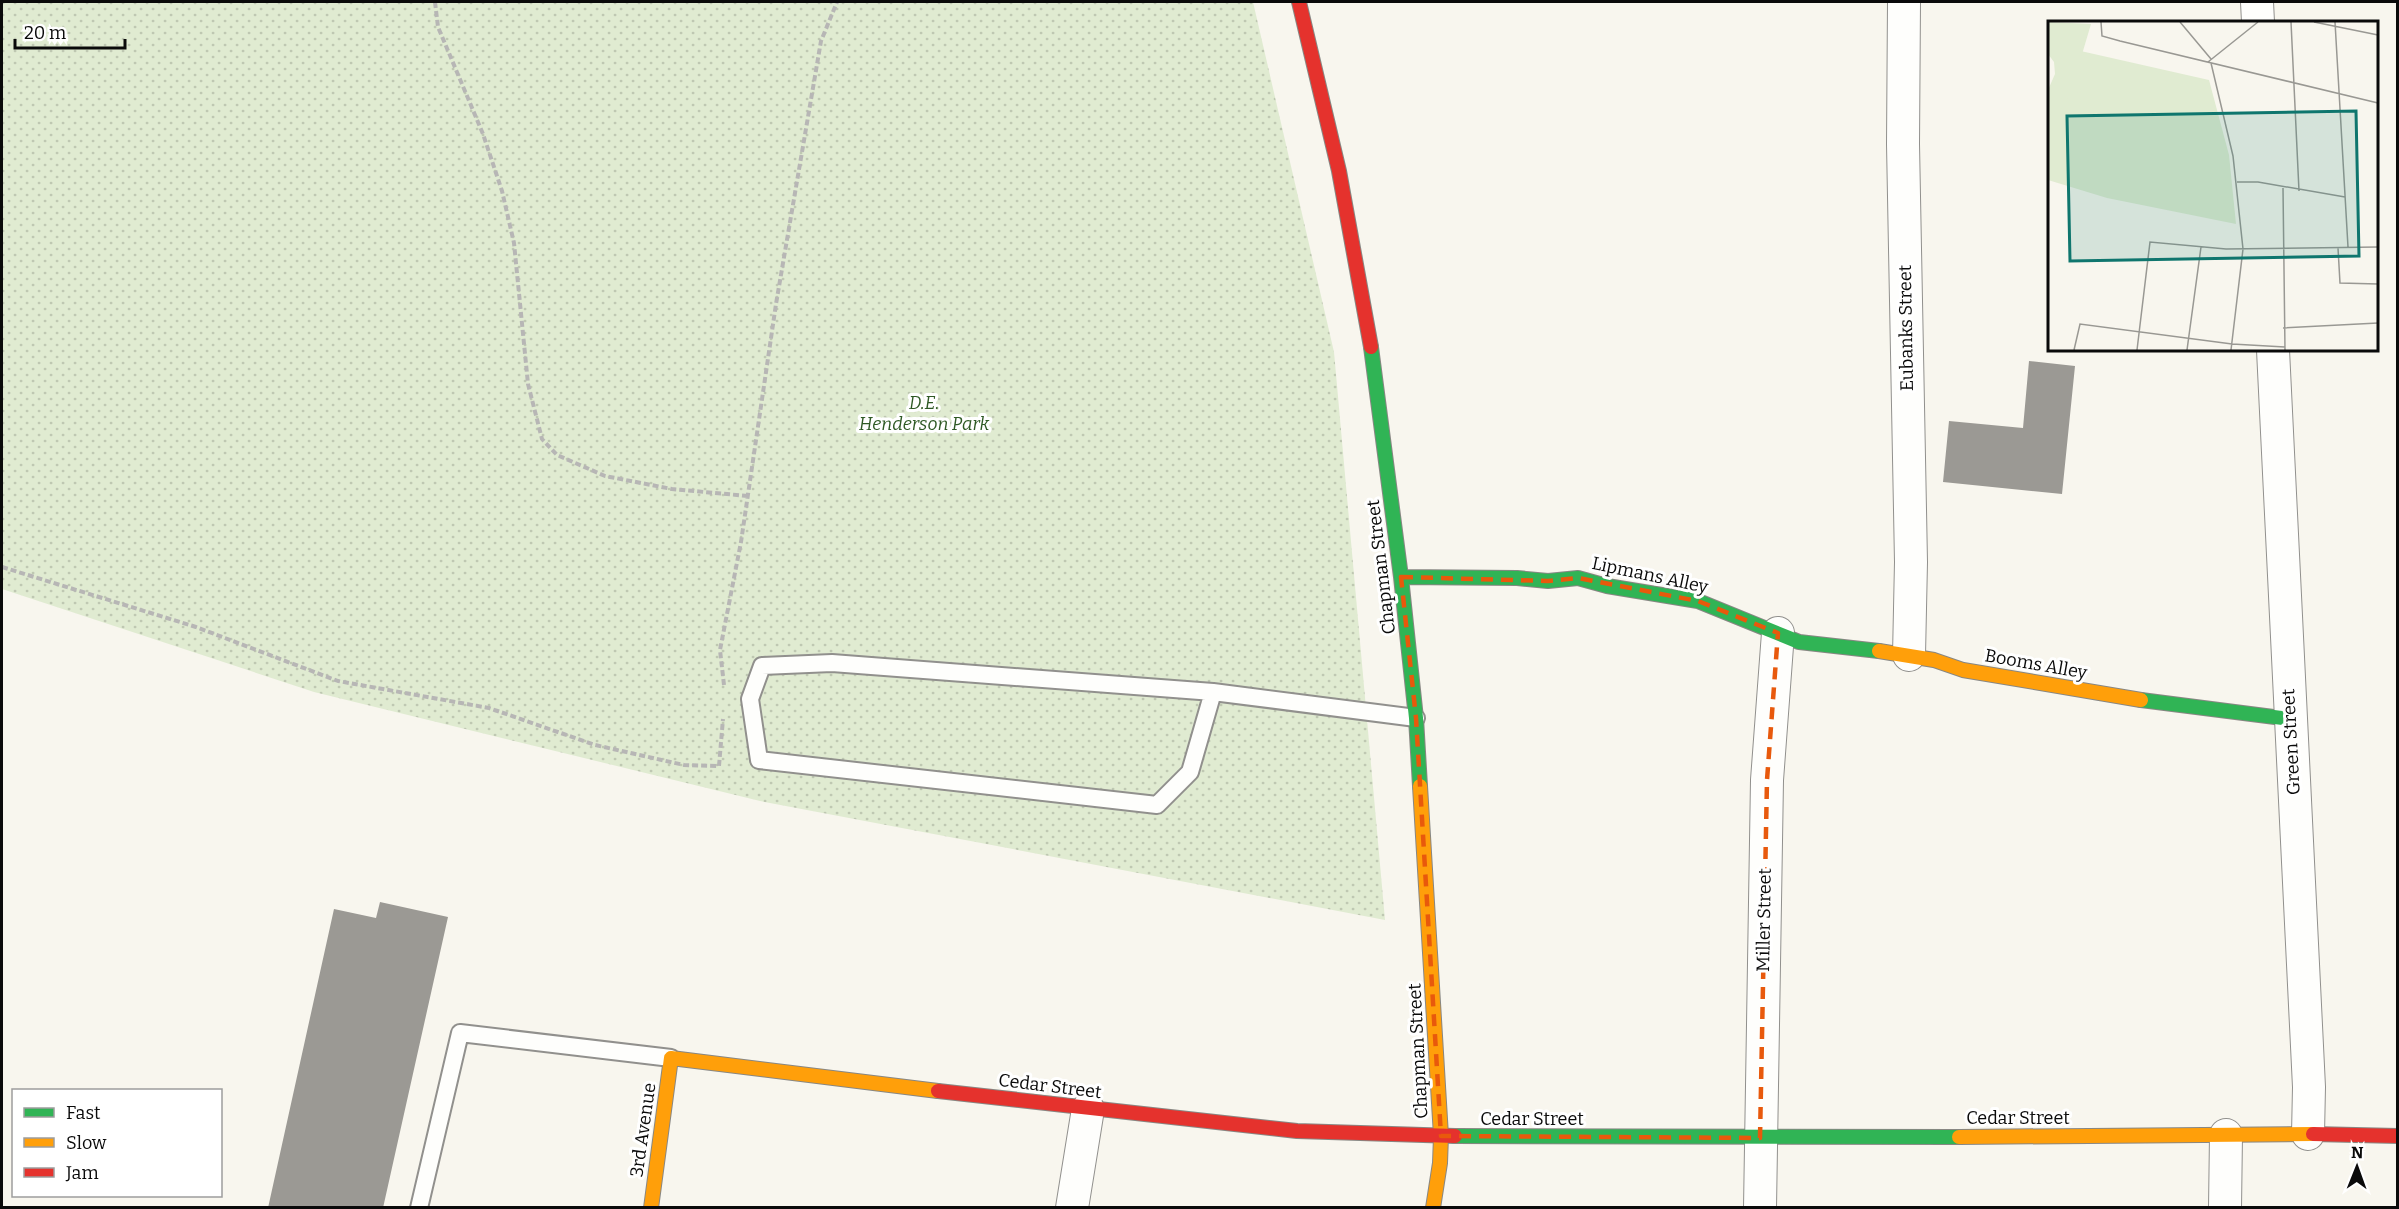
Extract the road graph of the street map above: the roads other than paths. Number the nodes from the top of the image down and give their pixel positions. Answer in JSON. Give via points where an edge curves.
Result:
{"nodes":[{"id":1,"x":1299,"y":2,"type":"edge"},
{"id":2,"x":1904,"y":2,"type":"edge"},
{"id":3,"x":2257,"y":2,"type":"edge"},
{"id":4,"x":2258,"y":21,"type":"edge"},
{"id":5,"x":2273,"y":351,"type":"edge"},
{"id":6,"x":1401,"y":577,"type":"junction"},
{"id":7,"x":1778,"y":633,"type":"junction"},
{"id":8,"x":1909,"y":655,"type":"junction"},
{"id":9,"x":1213,"y":692,"type":"junction"},
{"id":10,"x":1416,"y":718,"type":"junction"},
{"id":11,"x":2290,"y":719,"type":"junction"},
{"id":12,"x":671,"y":1058,"type":"junction"},
{"id":13,"x":1088,"y":1109,"type":"junction"},
{"id":14,"x":2308,"y":1134,"type":"junction"},
{"id":15,"x":2226,"y":1135,"type":"junction"},
{"id":16,"x":1441,"y":1136,"type":"junction"},
{"id":17,"x":2397,"y":1136,"type":"edge"},
{"id":18,"x":1760,"y":1138,"type":"junction"},
{"id":19,"x":419,"y":1208,"type":"edge"},
{"id":20,"x":651,"y":1208,"type":"edge"},
{"id":21,"x":1072,"y":1208,"type":"edge"},
{"id":22,"x":1432,"y":1208,"type":"edge"},
{"id":23,"x":1760,"y":1208,"type":"edge"},
{"id":24,"x":2225,"y":1208,"type":"edge"}],
"edges":[{"from":1,"to":6,"type":"street","name":"Chapman Street","via":[[1339,171],[1372,359]]},
{"from":2,"to":8,"type":"street","name":"Eubanks Street"},
{"from":3,"to":4,"type":"street"},
{"from":5,"to":11,"type":"street","name":"Green Street"},
{"from":6,"to":7,"type":"street","name":"Lipmans Alley","via":[[1548,581],[1578,578],[1698,601]]},
{"from":6,"to":10,"type":"street","name":"Chapman Street"},
{"from":7,"to":8,"type":"street","name":"Booms Alley","via":[[1820,646]]},
{"from":7,"to":18,"type":"street","name":"Miller Street","via":[[1767,780]]},
{"from":8,"to":11,"type":"street","name":"Booms Alley","via":[[1964,670],[2140,700]]},
{"from":9,"to":9,"type":"lane","via":[[832,663],[762,666],[750,699],[759,760],[1157,805],[1190,772]]},
{"from":9,"to":10,"type":"lane"},
{"from":10,"to":16,"type":"street","name":"Chapman Street"},
{"from":11,"to":14,"type":"street","name":"Green Street","via":[[2309,1087]]},
{"from":12,"to":13,"type":"street","name":"Cedar Street"},
{"from":12,"to":19,"type":"lane","via":[[459,1033]]},
{"from":12,"to":20,"type":"street","name":"3rd Avenue"},
{"from":13,"to":16,"type":"street","name":"Cedar Street","via":[[1297,1131]]},
{"from":13,"to":21,"type":"street"},
{"from":14,"to":15,"type":"street","name":"Cedar Street"},
{"from":14,"to":17,"type":"street","name":"Cedar Street"},
{"from":15,"to":18,"type":"street","name":"Cedar Street"},
{"from":15,"to":24,"type":"street"},
{"from":16,"to":18,"type":"street","name":"Cedar Street"},
{"from":16,"to":22,"type":"street","name":"Chapman Street"},
{"from":18,"to":23,"type":"street","name":"Miller Street"}]}
